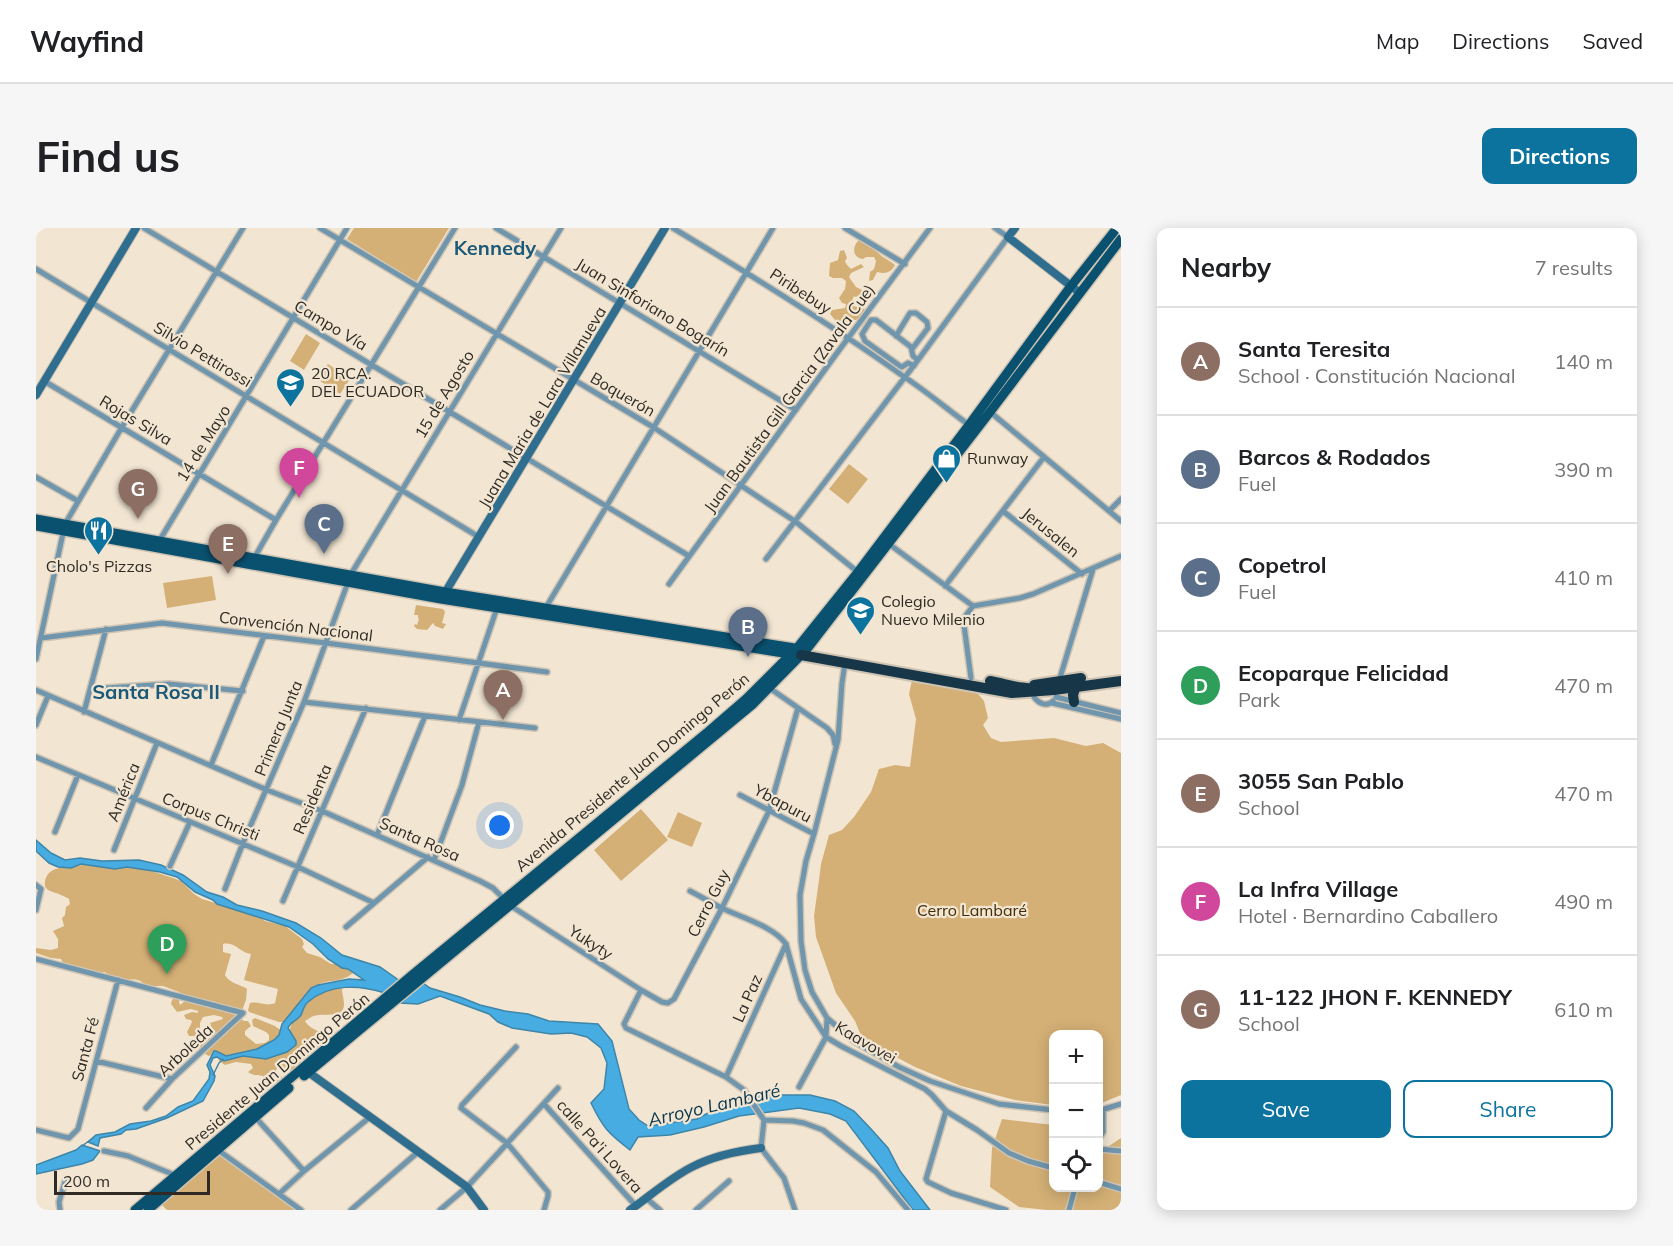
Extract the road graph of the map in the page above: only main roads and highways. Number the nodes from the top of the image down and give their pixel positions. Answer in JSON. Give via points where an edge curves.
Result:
{"nodes":[{"id":1,"x":1117,"y":228,"type":"edge"},
{"id":2,"x":1121,"y":239,"type":"edge"},
{"id":3,"x":987,"y":409,"type":"junction"},
{"id":4,"x":36,"y":519,"type":"edge"},
{"id":5,"x":36,"y":526,"type":"edge"},
{"id":6,"x":64,"y":528,"type":"junction"},
{"id":7,"x":443,"y":595,"type":"junction"},
{"id":8,"x":543,"y":612,"type":"junction"},
{"id":9,"x":767,"y":650,"type":"junction"},
{"id":10,"x":799,"y":652,"type":"junction"},
{"id":11,"x":778,"y":666,"type":"junction"},
{"id":12,"x":1121,"y":674,"type":"edge"},
{"id":13,"x":1095,"y":677,"type":"junction"},
{"id":14,"x":1121,"y":681,"type":"edge"},
{"id":15,"x":765,"y":686,"type":"junction"},
{"id":16,"x":1076,"y":686,"type":"junction"},
{"id":17,"x":1014,"y":689,"type":"junction"},
{"id":18,"x":1050,"y":689,"type":"junction"},
{"id":19,"x":1074,"y":702,"type":"road end"},
{"id":20,"x":387,"y":1002,"type":"joint"},
{"id":21,"x":266,"y":1104,"type":"junction"},
{"id":22,"x":180,"y":1177,"type":"junction"},
{"id":23,"x":159,"y":1207,"type":"edge"},
{"id":24,"x":135,"y":1210,"type":"edge"},
{"id":25,"x":148,"y":1210,"type":"edge"}],
"edges":[{"from":1,"to":3,"type":"main road","name":"Avenida Presidente Juan Domingo Perón","via":[[1071,286]]},
{"from":2,"to":3,"type":"main road","name":"Avenida Presidente Juan Domingo Perón"},
{"from":3,"to":10,"type":"main road","name":"Avenida Presidente Juan Domingo Perón","via":[[857,586]]},
{"from":3,"to":10,"type":"main road","name":"Avenida Presidente Juan Domingo Perón","via":[[969,425]]},
{"from":4,"to":6,"type":"main road"},
{"from":5,"to":6,"type":"main road"},
{"from":6,"to":7,"type":"main road"},
{"from":7,"to":8,"type":"main road"},
{"from":7,"to":8,"type":"main road","via":[[497,608]]},
{"from":8,"to":9,"type":"main road"},
{"from":8,"to":10,"type":"main road"},
{"from":9,"to":10,"type":"main road"},
{"from":9,"to":11,"type":"main road","via":[[777,657]]},
{"from":10,"to":11,"type":"main road","name":"Avenida Presidente Juan Domingo Perón"},
{"from":10,"to":15,"type":"main road","name":"Avenida Presidente Juan Domingo Perón"},
{"from":10,"to":17,"type":"highway","via":[[845,663]]},
{"from":10,"to":17,"type":"highway","via":[[971,678]]},
{"from":11,"to":15,"type":"main road","name":"Avenida Presidente Juan Domingo Perón"},
{"from":12,"to":13,"type":"highway"},
{"from":13,"to":18,"type":"highway"},
{"from":13,"to":18,"type":"highway"},
{"from":14,"to":16,"type":"highway"},
{"from":15,"to":20,"type":"main road","name":"Avenida Presidente Juan Domingo Perón","via":[[752,705],[711,734]]},
{"from":16,"to":18,"type":"highway"},
{"from":16,"to":19,"type":"highway"},
{"from":17,"to":18,"type":"highway"},
{"from":17,"to":18,"type":"highway","via":[[1037,685]]},
{"from":20,"to":21,"type":"main road","name":"Presidente Juan Domingo Perón"},
{"from":21,"to":22,"type":"main road","name":"Presidente Juan Domingo Perón"},
{"from":21,"to":22,"type":"main road","name":"Presidente Juan Domingo Perón","via":[[218,1150]]},
{"from":22,"to":23,"type":"main road","name":"Presidente Juan Domingo Perón"},
{"from":22,"to":24,"type":"main road","name":"Presidente Juan Domingo Perón"},
{"from":23,"to":25,"type":"main road","name":"Presidente Juan Domingo Perón"}]}
